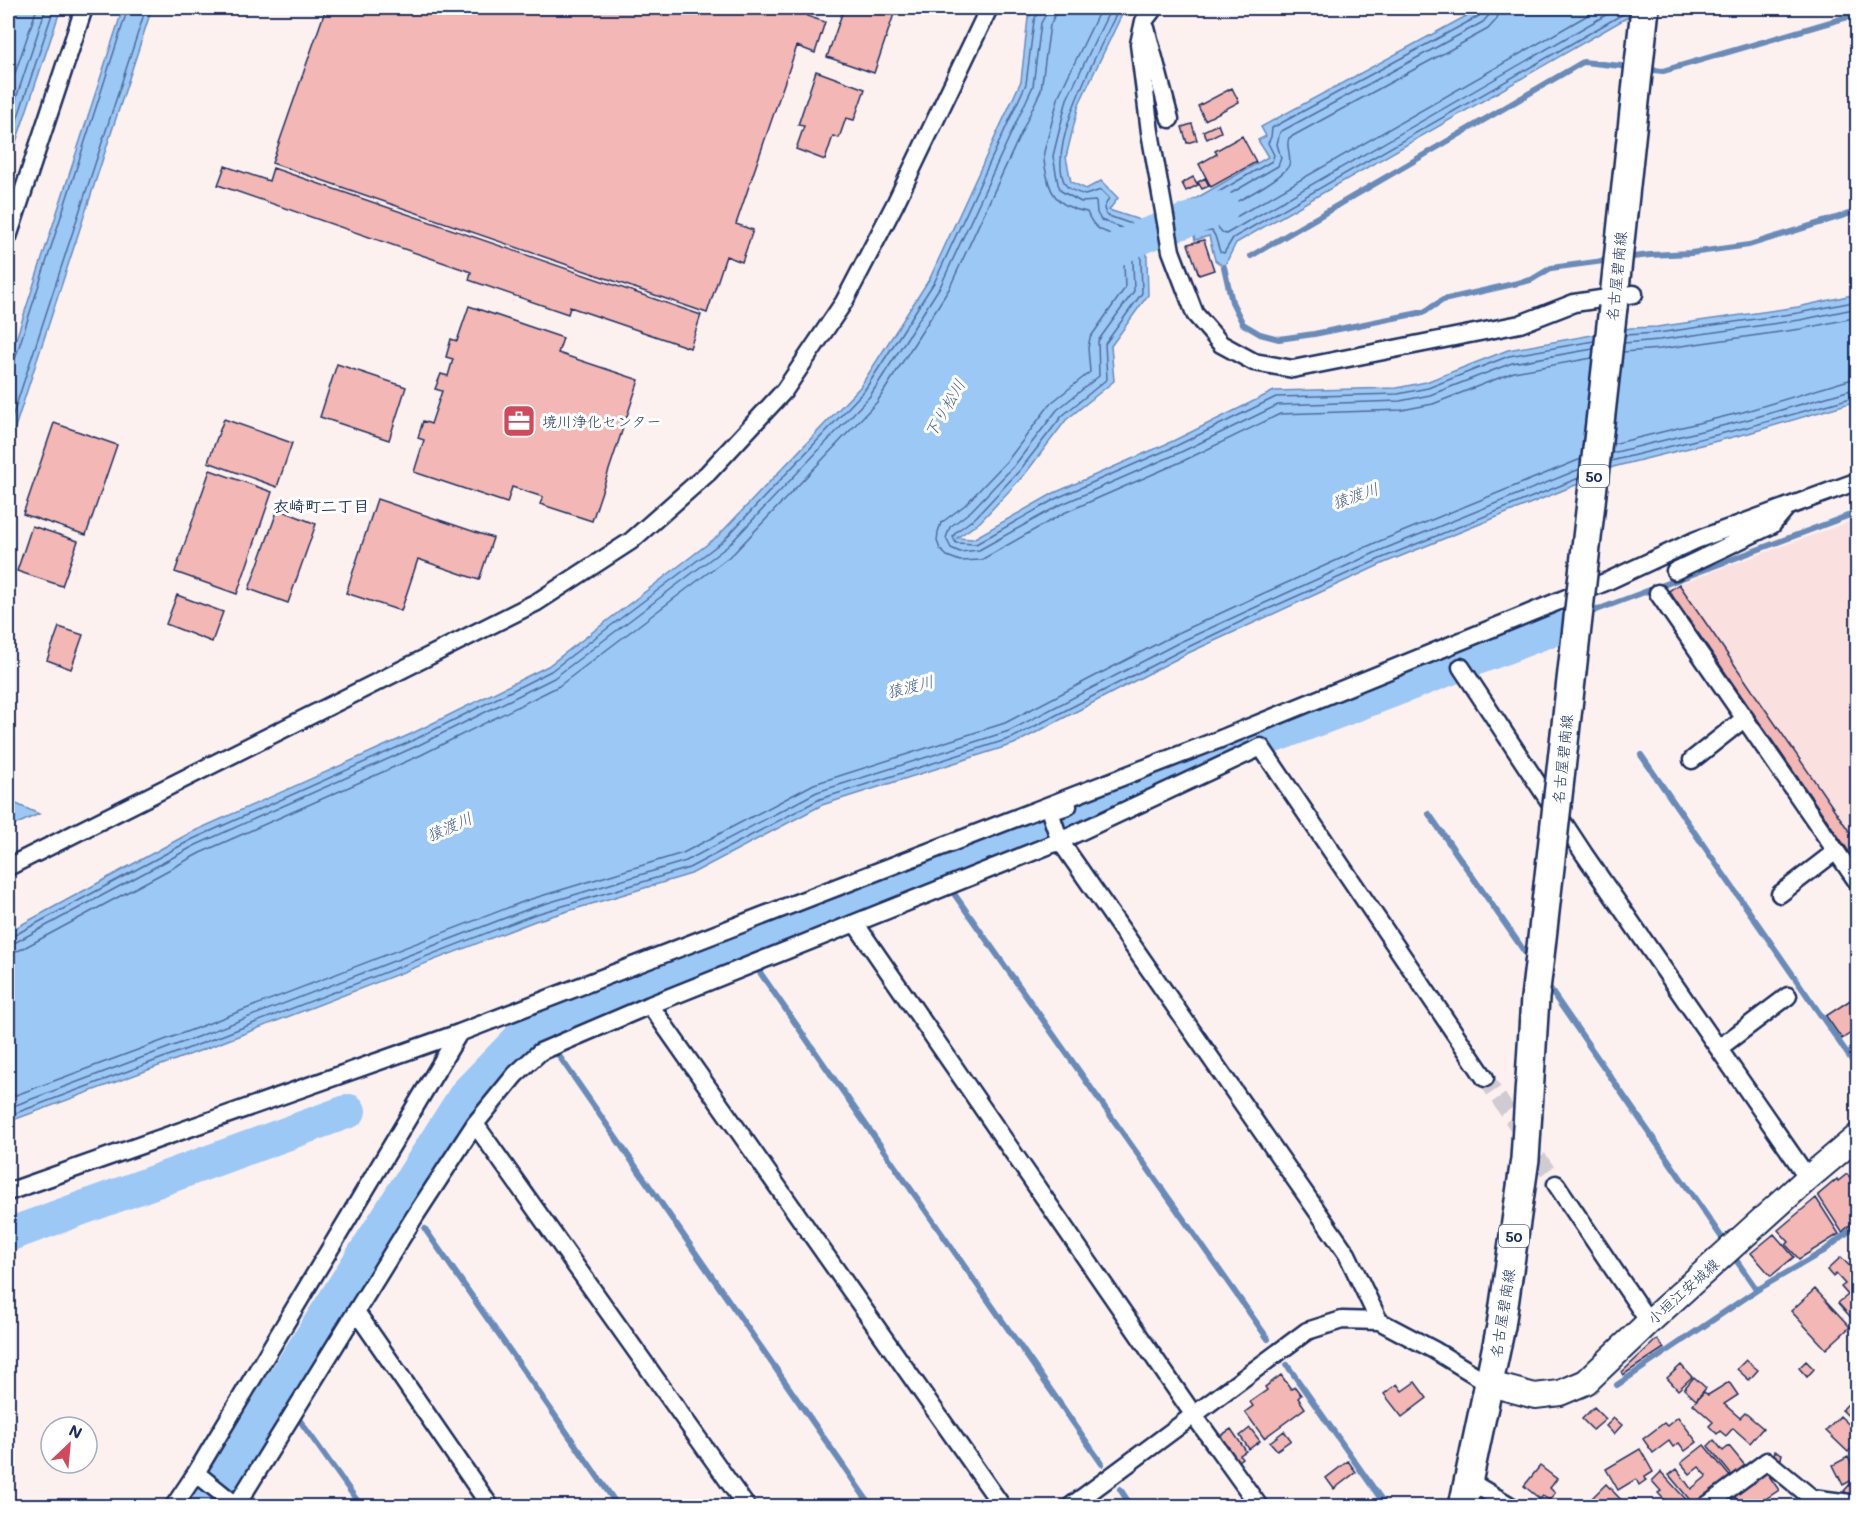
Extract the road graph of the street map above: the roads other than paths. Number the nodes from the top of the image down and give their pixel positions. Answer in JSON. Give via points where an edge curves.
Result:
{"nodes":[{"id":1,"x":84,"y":8,"type":"edge"},
{"id":2,"x":989,"y":8,"type":"edge"},
{"id":3,"x":1645,"y":8,"type":"edge"},
{"id":4,"x":1149,"y":14,"type":"edge"},
{"id":5,"x":1170,"y":119,"type":"dead end"},
{"id":6,"x":8,"y":237,"type":"edge"},
{"id":7,"x":1619,"y":283,"type":"junction"},
{"id":8,"x":1857,"y":481,"type":"edge"},
{"id":9,"x":1789,"y":506,"type":"junction"},
{"id":10,"x":1675,"y":571,"type":"dead end"},
{"id":11,"x":1658,"y":593,"type":"dead end"},
{"id":12,"x":1461,"y":667,"type":"dead end"},
{"id":13,"x":1745,"y":718,"type":"junction"},
{"id":14,"x":1692,"y":760,"type":"dead end"},
{"id":15,"x":1129,"y":774,"type":"junction"},
{"id":16,"x":1060,"y":840,"type":"junction"},
{"id":17,"x":1836,"y":851,"type":"junction"},
{"id":18,"x":8,"y":867,"type":"edge"},
{"id":19,"x":1857,"y":883,"type":"edge"},
{"id":20,"x":1780,"y":894,"type":"dead end"},
{"id":21,"x":855,"y":923,"type":"junction"},
{"id":22,"x":1788,"y":996,"type":"dead end"},
{"id":23,"x":650,"y":1005,"type":"junction"},
{"id":24,"x":459,"y":1033,"type":"junction"},
{"id":25,"x":1719,"y":1048,"type":"junction"},
{"id":26,"x":1485,"y":1078,"type":"tunnel mouth"},
{"id":27,"x":475,"y":1124,"type":"junction"},
{"id":28,"x":1857,"y":1136,"type":"edge"},
{"id":29,"x":1808,"y":1178,"type":"junction"},
{"id":30,"x":1556,"y":1184,"type":"tunnel mouth"},
{"id":31,"x":8,"y":1192,"type":"edge"},
{"id":32,"x":357,"y":1313,"type":"junction"},
{"id":33,"x":1379,"y":1321,"type":"junction"},
{"id":34,"x":1649,"y":1322,"type":"junction"},
{"id":35,"x":1490,"y":1384,"type":"junction"},
{"id":36,"x":1193,"y":1414,"type":"junction"},
{"id":37,"x":196,"y":1473,"type":"junction"},
{"id":38,"x":1463,"y":1499,"type":"edge"},
{"id":39,"x":174,"y":1506,"type":"edge"},
{"id":40,"x":236,"y":1506,"type":"edge"},
{"id":41,"x":490,"y":1506,"type":"edge"},
{"id":42,"x":746,"y":1506,"type":"edge"},
{"id":43,"x":1002,"y":1506,"type":"edge"},
{"id":44,"x":1071,"y":1506,"type":"edge"},
{"id":45,"x":1259,"y":1506,"type":"edge"},
{"id":46,"x":1511,"y":1506,"type":"edge"},
{"id":47,"x":1706,"y":1506,"type":"edge"},
{"id":48,"x":1855,"y":1506,"type":"edge"}],
"edges":[{"from":1,"to":6,"type":"street"},
{"from":2,"to":18,"type":"street","via":[[844,302],[784,391],[708,473],[630,541],[537,602]]},
{"from":3,"to":7,"type":"main road","name":"名古屋碧南線","number":"50"},
{"from":4,"to":5,"type":"street"},
{"from":4,"to":7,"type":"street","via":[[1140,44],[1154,158],[1171,251],[1195,314],[1221,344],[1254,362],[1293,369],[1520,324]]},
{"from":7,"to":35,"type":"main road","name":"名古屋碧南線","number":"50","bridge":true,"via":[[1536,989],[1525,1159]]},
{"from":8,"to":9,"type":"street"},
{"from":9,"to":10,"type":"street","via":[[1772,525]]},
{"from":9,"to":15,"type":"street","via":[[1696,540],[1608,581]]},
{"from":11,"to":13,"type":"street"},
{"from":12,"to":25,"type":"street","via":[[1584,854]]},
{"from":13,"to":14,"type":"street"},
{"from":13,"to":17,"type":"street"},
{"from":15,"to":16,"type":"street","via":[[1117,786],[1050,812]]},
{"from":15,"to":24,"type":"street"},
{"from":16,"to":21,"type":"street"},
{"from":16,"to":26,"type":"street","via":[[1261,747]]},
{"from":16,"to":33,"type":"street","via":[[1347,1254]]},
{"from":17,"to":19,"type":"street"},
{"from":17,"to":20,"type":"street"},
{"from":21,"to":23,"type":"street"},
{"from":21,"to":36,"type":"street"},
{"from":22,"to":25,"type":"street"},
{"from":23,"to":27,"type":"street","via":[[540,1052],[515,1075]]},
{"from":23,"to":43,"type":"street"},
{"from":24,"to":31,"type":"street"},
{"from":24,"to":37,"type":"street"},
{"from":25,"to":29,"type":"street"},
{"from":27,"to":32,"type":"street"},
{"from":27,"to":42,"type":"street"},
{"from":28,"to":29,"type":"main road","name":"小垣江安城線"},
{"from":29,"to":34,"type":"main road","name":"小垣江安城線"},
{"from":30,"to":34,"type":"street"},
{"from":32,"to":40,"type":"street"},
{"from":32,"to":41,"type":"street"},
{"from":33,"to":35,"type":"street"},
{"from":33,"to":36,"type":"street","via":[[1342,1320],[1307,1331]]},
{"from":34,"to":35,"type":"main road","name":"小垣江安城線","via":[[1586,1382],[1560,1393],[1535,1396]]},
{"from":35,"to":38,"type":"main road","name":"名古屋碧南線","number":"50"},
{"from":36,"to":44,"type":"street"},
{"from":36,"to":45,"type":"street"},
{"from":37,"to":39,"type":"street"},
{"from":37,"to":40,"type":"street"},
{"from":38,"to":46,"type":"street"},
{"from":47,"to":48,"type":"street","via":[[1767,1461],[1812,1498]]}]}
